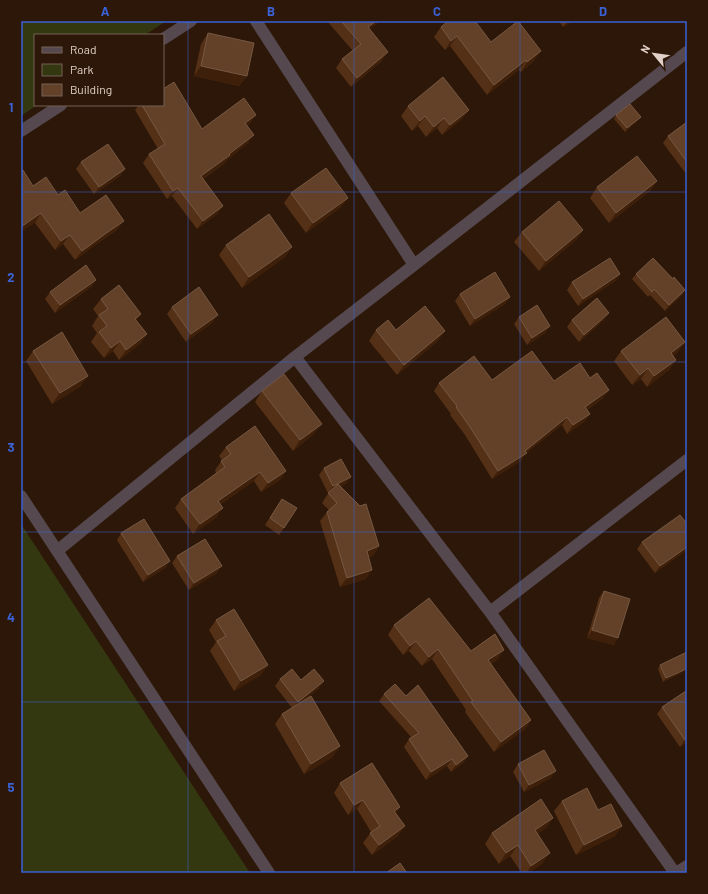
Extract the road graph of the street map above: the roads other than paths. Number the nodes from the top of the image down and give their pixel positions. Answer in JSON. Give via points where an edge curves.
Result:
{"nodes":[{"id":1,"x":191,"y":21,"type":"edge"},
{"id":2,"x":256,"y":21,"type":"edge"},
{"id":3,"x":164,"y":38,"type":"edge"},
{"id":4,"x":687,"y":52,"type":"edge"},
{"id":5,"x":59,"y":106,"type":"edge"},
{"id":6,"x":21,"y":131,"type":"edge"},
{"id":7,"x":414,"y":265,"type":"junction"},
{"id":8,"x":295,"y":356,"type":"junction"},
{"id":9,"x":687,"y":460,"type":"edge"},
{"id":10,"x":21,"y":496,"type":"edge"},
{"id":11,"x":57,"y":551,"type":"junction"},
{"id":12,"x":490,"y":612,"type":"junction"},
{"id":13,"x":687,"y":866,"type":"edge"},
{"id":14,"x":269,"y":873,"type":"edge"},
{"id":15,"x":676,"y":873,"type":"edge"}],
"edges":[{"from":1,"to":3,"type":"street"},
{"from":2,"to":7,"type":"street"},
{"from":4,"to":7,"type":"street"},
{"from":5,"to":6,"type":"street"},
{"from":7,"to":8,"type":"street"},
{"from":8,"to":11,"type":"street"},
{"from":8,"to":12,"type":"street"},
{"from":9,"to":12,"type":"street"},
{"from":10,"to":11,"type":"street"},
{"from":11,"to":14,"type":"street"},
{"from":12,"to":15,"type":"street"},
{"from":13,"to":15,"type":"street"}]}
